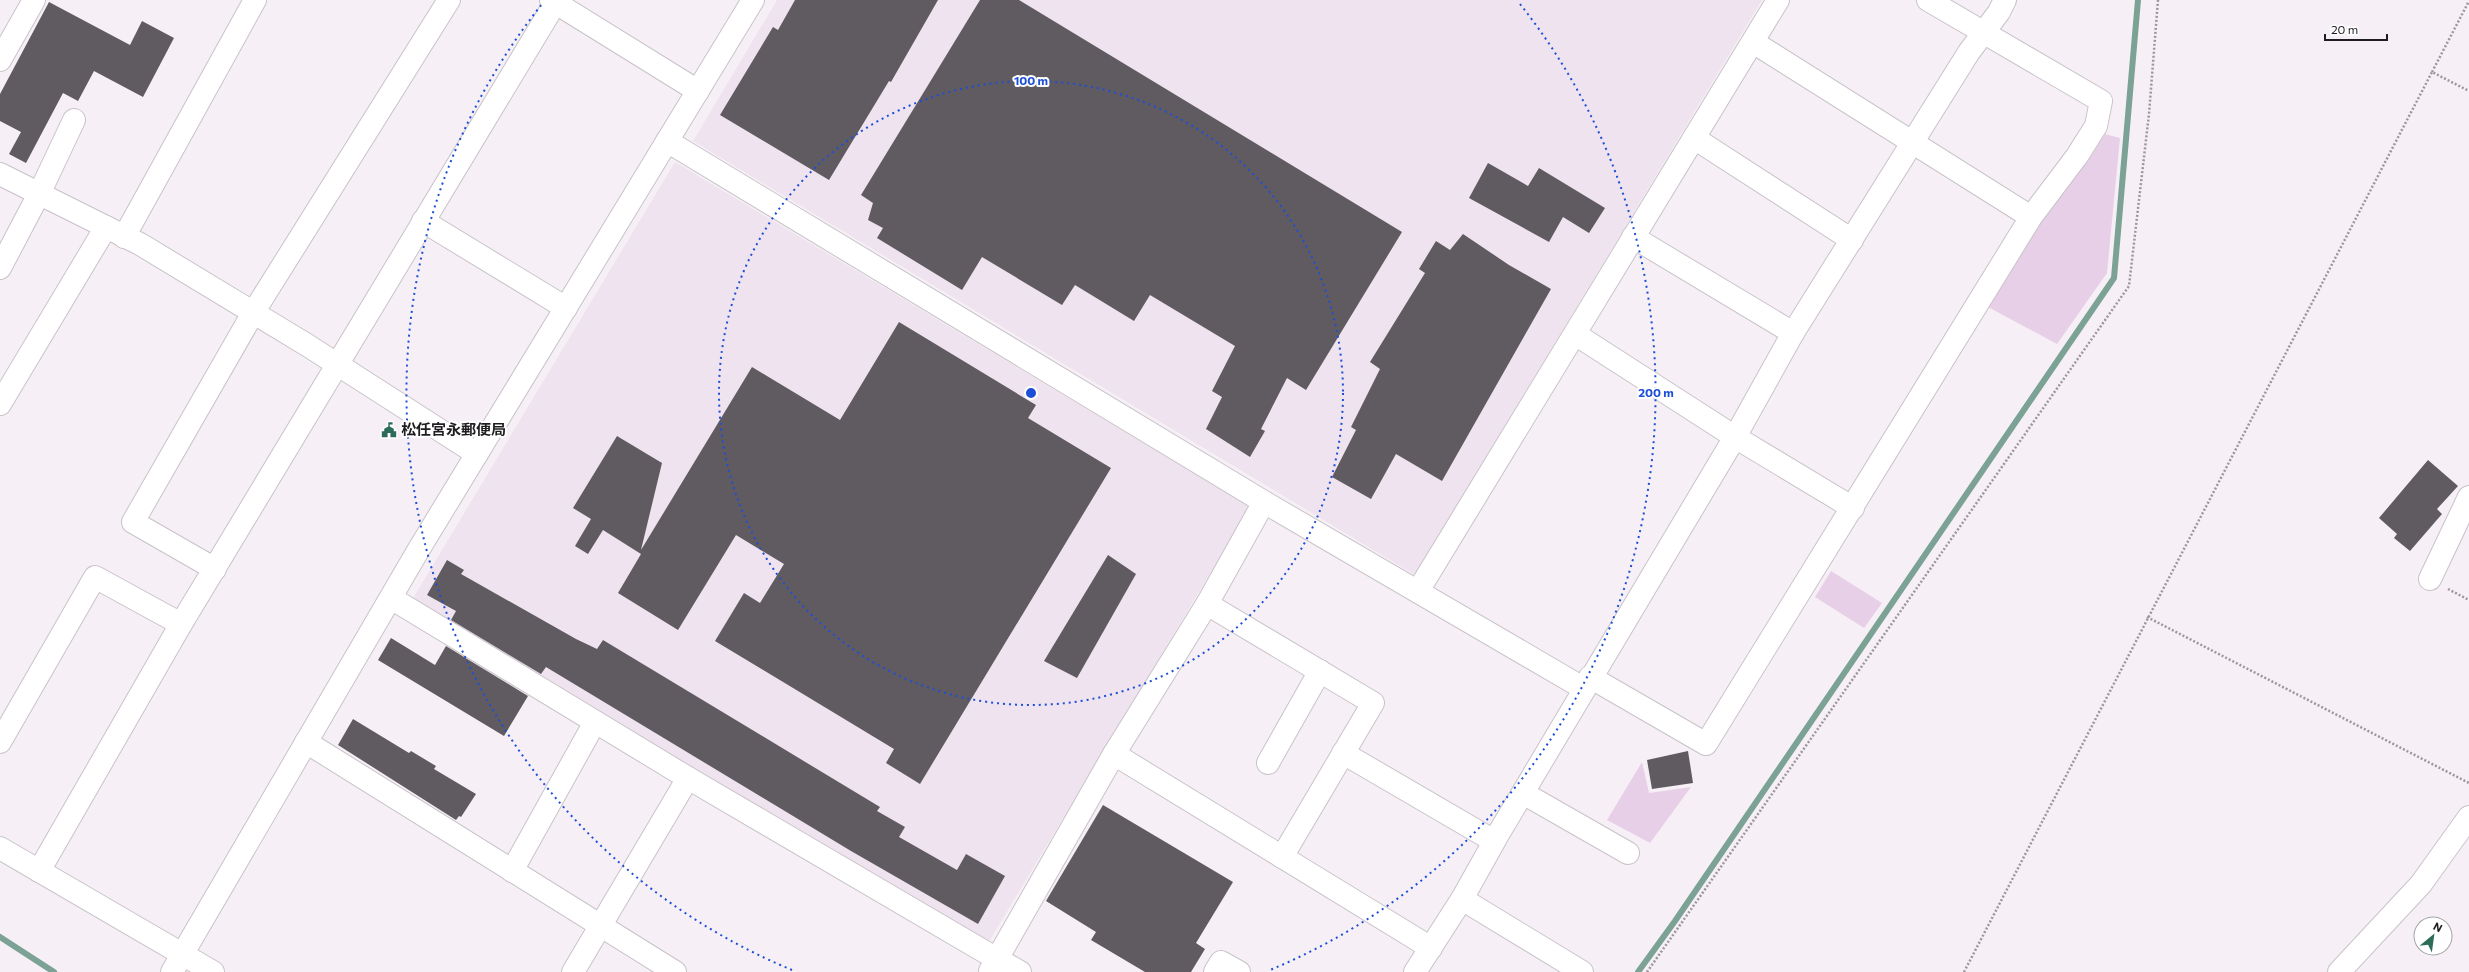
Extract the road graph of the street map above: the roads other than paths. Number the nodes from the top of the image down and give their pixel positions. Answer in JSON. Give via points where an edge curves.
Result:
{"nodes":[{"id":1,"x":34,"y":0,"type":"edge"},
{"id":2,"x":255,"y":0,"type":"edge"},
{"id":3,"x":449,"y":0,"type":"edge"},
{"id":4,"x":753,"y":0,"type":"edge"},
{"id":5,"x":1778,"y":0,"type":"edge"},
{"id":6,"x":1928,"y":0,"type":"edge"},
{"id":7,"x":2005,"y":0,"type":"edge"},
{"id":8,"x":554,"y":1,"type":"edge"},
{"id":9,"x":1982,"y":32,"type":"junction"},
{"id":10,"x":1752,"y":42,"type":"junction"},
{"id":11,"x":0,"y":60,"type":"edge"},
{"id":12,"x":698,"y":91,"type":"junction"},
{"id":13,"x":74,"y":120,"type":"dead end"},
{"id":14,"x":1694,"y":138,"type":"junction"},
{"id":15,"x":667,"y":142,"type":"junction"},
{"id":16,"x":1913,"y":144,"type":"junction"},
{"id":17,"x":0,"y":174,"type":"edge"},
{"id":18,"x":40,"y":192,"type":"junction"},
{"id":19,"x":2031,"y":217,"type":"junction"},
{"id":20,"x":423,"y":221,"type":"junction"},
{"id":21,"x":115,"y":232,"type":"junction"},
{"id":22,"x":1634,"y":237,"type":"junction"},
{"id":23,"x":1852,"y":240,"type":"junction"},
{"id":24,"x":0,"y":268,"type":"edge"},
{"id":25,"x":566,"y":308,"type":"junction"},
{"id":26,"x":253,"y":313,"type":"junction"},
{"id":27,"x":1793,"y":333,"type":"junction"},
{"id":28,"x":1575,"y":334,"type":"junction"},
{"id":29,"x":338,"y":365,"type":"junction"},
{"id":30,"x":0,"y":404,"type":"edge"},
{"id":31,"x":1735,"y":437,"type":"junction"},
{"id":32,"x":477,"y":454,"type":"junction"},
{"id":33,"x":2469,"y":497,"type":"edge"},
{"id":34,"x":1264,"y":502,"type":"junction"},
{"id":35,"x":1853,"y":508,"type":"junction"},
{"id":36,"x":215,"y":569,"type":"junction"},
{"id":37,"x":2430,"y":579,"type":"dead end"},
{"id":38,"x":1418,"y":591,"type":"junction"},
{"id":39,"x":391,"y":598,"type":"junction"},
{"id":40,"x":1207,"y":604,"type":"junction"},
{"id":41,"x":181,"y":624,"type":"junction"},
{"id":42,"x":1320,"y":671,"type":"junction"},
{"id":43,"x":1587,"y":683,"type":"junction"},
{"id":44,"x":595,"y":722,"type":"junction"},
{"id":45,"x":0,"y":742,"type":"edge"},
{"id":46,"x":306,"y":742,"type":"junction"},
{"id":47,"x":1114,"y":754,"type":"junction"},
{"id":48,"x":1343,"y":754,"type":"junction"},
{"id":49,"x":1268,"y":763,"type":"dead end"},
{"id":50,"x":688,"y":778,"type":"junction"},
{"id":51,"x":1523,"y":793,"type":"junction"},
{"id":52,"x":2469,"y":817,"type":"edge"},
{"id":53,"x":1494,"y":841,"type":"junction"},
{"id":54,"x":0,"y":848,"type":"edge"},
{"id":55,"x":1628,"y":853,"type":"dead end"},
{"id":56,"x":1282,"y":857,"type":"junction"},
{"id":57,"x":39,"y":871,"type":"junction"},
{"id":58,"x":512,"y":871,"type":"junction"},
{"id":59,"x":1462,"y":899,"type":"junction"},
{"id":60,"x":600,"y":926,"type":"junction"},
{"id":61,"x":1431,"y":948,"type":"junction"},
{"id":62,"x":183,"y":954,"type":"junction"},
{"id":63,"x":993,"y":965,"type":"edge"},
{"id":64,"x":172,"y":972,"type":"edge"},
{"id":65,"x":213,"y":972,"type":"edge"},
{"id":66,"x":573,"y":972,"type":"edge"},
{"id":67,"x":676,"y":972,"type":"edge"},
{"id":68,"x":1020,"y":972,"type":"edge"},
{"id":69,"x":1214,"y":972,"type":"edge"},
{"id":70,"x":1239,"y":972,"type":"edge"},
{"id":71,"x":1415,"y":972,"type":"edge"},
{"id":72,"x":1582,"y":972,"type":"edge"},
{"id":73,"x":2340,"y":972,"type":"edge"}],
"edges":[{"from":1,"to":11,"type":"street"},
{"from":2,"to":21,"type":"street"},
{"from":3,"to":26,"type":"street"},
{"from":4,"to":12,"type":"street"},
{"from":5,"to":10,"type":"street"},
{"from":6,"to":9,"type":"street"},
{"from":7,"to":9,"type":"street","via":[[1999,12]]},
{"from":8,"to":12,"type":"street"},
{"from":8,"to":20,"type":"street"},
{"from":9,"to":16,"type":"street"},
{"from":9,"to":19,"type":"street","via":[[2101,101],[2096,126]]},
{"from":10,"to":14,"type":"street"},
{"from":10,"to":16,"type":"street"},
{"from":12,"to":15,"type":"street"},
{"from":13,"to":18,"type":"street"},
{"from":14,"to":22,"type":"street"},
{"from":14,"to":23,"type":"street"},
{"from":15,"to":25,"type":"street"},
{"from":15,"to":34,"type":"street"},
{"from":16,"to":19,"type":"street"},
{"from":16,"to":23,"type":"street"},
{"from":17,"to":18,"type":"street"},
{"from":18,"to":21,"type":"street"},
{"from":18,"to":24,"type":"street"},
{"from":19,"to":35,"type":"street"},
{"from":20,"to":25,"type":"street"},
{"from":20,"to":29,"type":"street"},
{"from":21,"to":26,"type":"street","via":[[140,244]]},
{"from":21,"to":30,"type":"street"},
{"from":22,"to":27,"type":"street"},
{"from":22,"to":28,"type":"street"},
{"from":23,"to":27,"type":"street"},
{"from":25,"to":32,"type":"street"},
{"from":26,"to":29,"type":"street"},
{"from":26,"to":36,"type":"street","via":[[133,522]]},
{"from":27,"to":31,"type":"street"},
{"from":28,"to":31,"type":"street"},
{"from":28,"to":38,"type":"street"},
{"from":29,"to":32,"type":"street"},
{"from":29,"to":36,"type":"street"},
{"from":31,"to":35,"type":"street"},
{"from":31,"to":43,"type":"street"},
{"from":32,"to":39,"type":"street"},
{"from":33,"to":37,"type":"street"},
{"from":34,"to":38,"type":"street"},
{"from":34,"to":40,"type":"street"},
{"from":35,"to":43,"type":"street","via":[[1706,744]]},
{"from":36,"to":41,"type":"street"},
{"from":38,"to":43,"type":"street"},
{"from":39,"to":44,"type":"street"},
{"from":39,"to":46,"type":"street"},
{"from":40,"to":42,"type":"street"},
{"from":40,"to":47,"type":"street"},
{"from":41,"to":45,"type":"street","via":[[95,576]]},
{"from":41,"to":57,"type":"street"},
{"from":42,"to":48,"type":"street","via":[[1373,703]]},
{"from":42,"to":49,"type":"street"},
{"from":43,"to":51,"type":"street"},
{"from":44,"to":50,"type":"street"},
{"from":44,"to":58,"type":"street"},
{"from":46,"to":58,"type":"street"},
{"from":46,"to":62,"type":"street"},
{"from":47,"to":56,"type":"street"},
{"from":47,"to":63,"type":"street"},
{"from":48,"to":53,"type":"street"},
{"from":48,"to":56,"type":"street"},
{"from":50,"to":60,"type":"street"},
{"from":50,"to":63,"type":"street"},
{"from":51,"to":53,"type":"street"},
{"from":51,"to":55,"type":"street"},
{"from":52,"to":73,"type":"street","via":[[2421,884]]},
{"from":53,"to":59,"type":"street"},
{"from":54,"to":57,"type":"street"},
{"from":56,"to":61,"type":"street"},
{"from":57,"to":62,"type":"street"},
{"from":58,"to":60,"type":"street"},
{"from":59,"to":61,"type":"street"},
{"from":59,"to":72,"type":"street"},
{"from":60,"to":66,"type":"street"},
{"from":60,"to":67,"type":"street"},
{"from":61,"to":71,"type":"street"},
{"from":62,"to":64,"type":"street"},
{"from":62,"to":65,"type":"street"},
{"from":63,"to":68,"type":"street"},
{"from":69,"to":70,"type":"street","via":[[1221,962]]}]}
